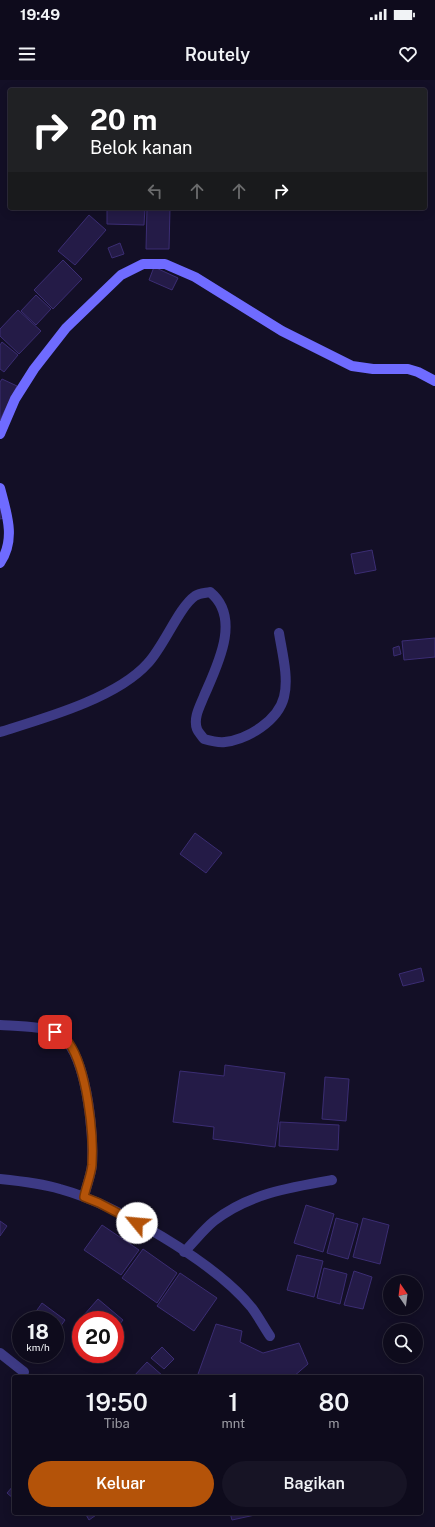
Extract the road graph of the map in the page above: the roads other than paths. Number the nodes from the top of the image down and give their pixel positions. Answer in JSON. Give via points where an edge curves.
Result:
{"nodes":[{"id":1,"x":435,"y":381,"type":"edge"},
{"id":2,"x":0,"y":434,"type":"edge"},
{"id":3,"x":0,"y":488,"type":"edge"},
{"id":4,"x":0,"y":563,"type":"edge"},
{"id":5,"x":278,"y":633,"type":"dead end"},
{"id":6,"x":0,"y":732,"type":"edge"},
{"id":7,"x":0,"y":1025,"type":"edge"},
{"id":8,"x":0,"y":1179,"type":"edge"},
{"id":9,"x":332,"y":1180,"type":"dead end"},
{"id":10,"x":84,"y":1197,"type":"junction"},
{"id":11,"x":184,"y":1252,"type":"junction"},
{"id":12,"x":270,"y":1336,"type":"dead end"},
{"id":13,"x":0,"y":1353,"type":"edge"},
{"id":14,"x":24,"y":1372,"type":"dead end"}],
"edges":[{"from":1,"to":2,"type":"main road","via":[[408,369],[368,369],[352,366],[282,331],[195,277],[165,264],[143,264],[121,275],[66,328],[34,369],[15,399]]},
{"from":3,"to":4,"type":"main road","via":[[8,517],[10,538],[5,556]]},
{"from":5,"to":6,"type":"street","via":[[284,672],[284,698],[269,720],[248,735],[225,742],[213,741],[204,739],[197,728],[197,716],[222,652],[225,637],[226,622],[222,608],[218,598],[210,592],[196,595],[186,605],[155,655],[138,674],[123,685],[82,703]]},
{"from":7,"to":10,"type":"street","via":[[55,1032],[68,1042],[76,1056],[85,1085],[91,1130],[92,1166]]},
{"from":8,"to":10,"type":"street","via":[[61,1189]]},
{"from":9,"to":11,"type":"street","via":[[288,1187],[252,1199],[214,1221]]},
{"from":10,"to":11,"type":"street","via":[[150,1230]]},
{"from":11,"to":12,"type":"street","via":[[215,1272],[236,1291],[252,1308]]},
{"from":13,"to":14,"type":"street"}]}
